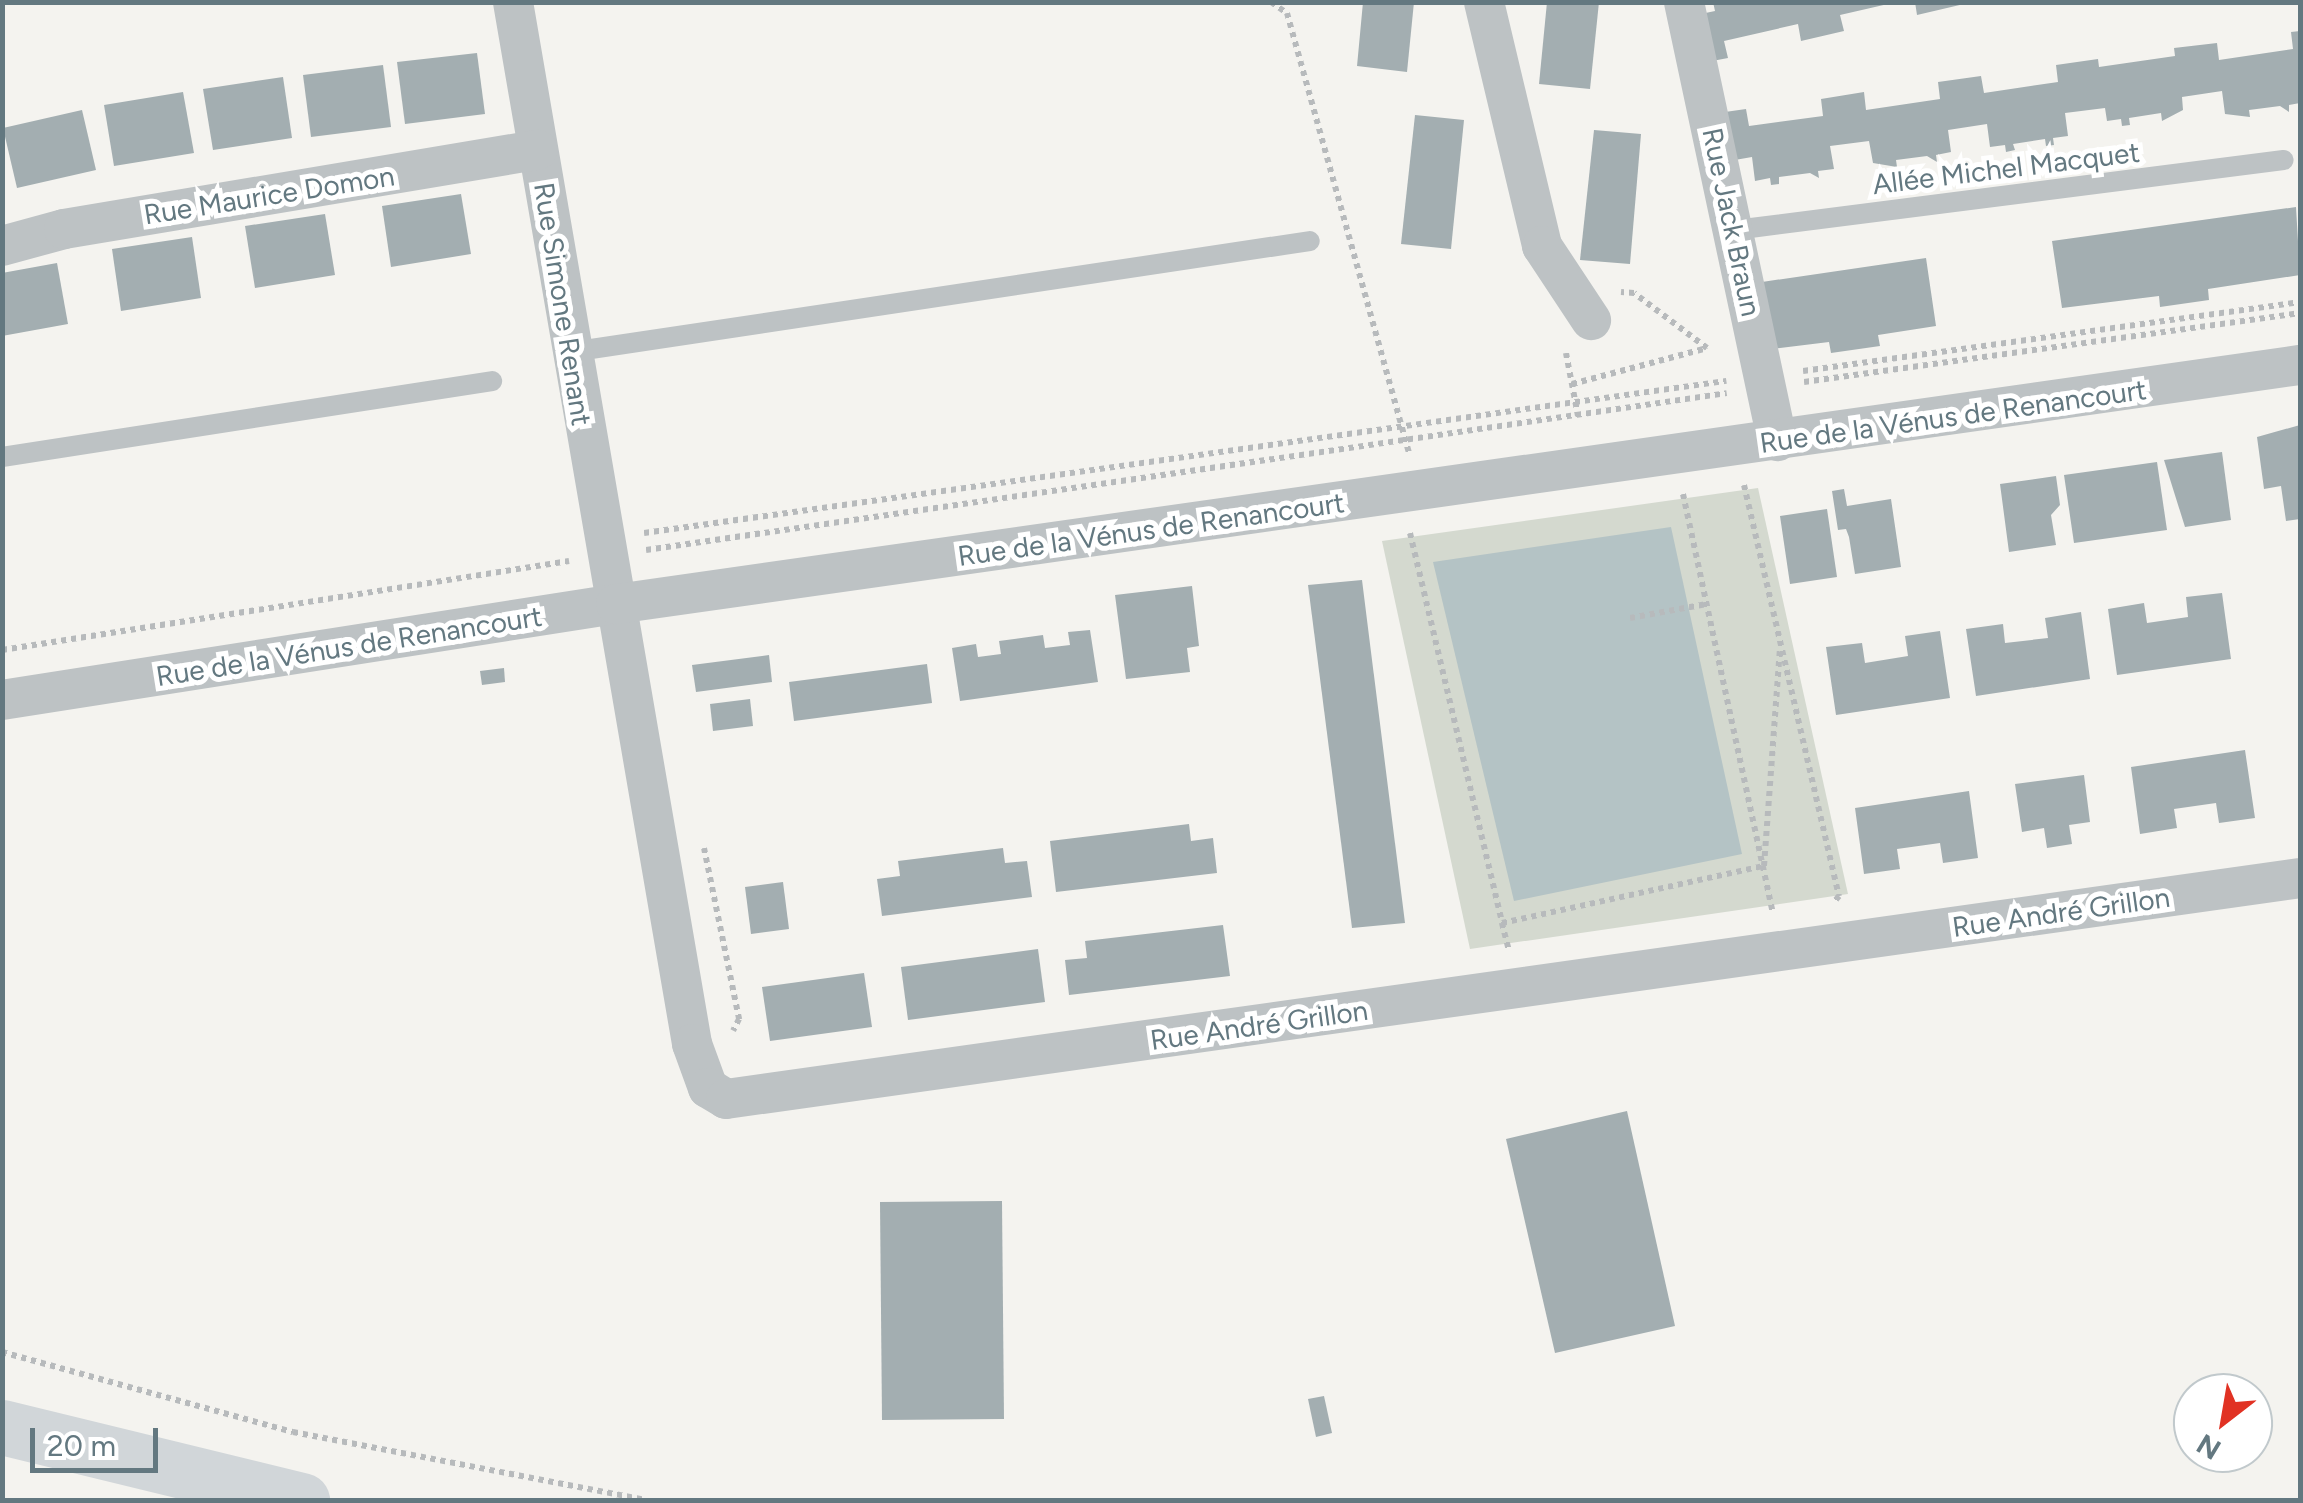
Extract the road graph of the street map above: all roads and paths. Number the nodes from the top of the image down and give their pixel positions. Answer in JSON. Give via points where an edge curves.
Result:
{"nodes":[{"id":1,"x":512,"y":2,"type":"edge"},
{"id":2,"x":1270,"y":2,"type":"edge"},
{"id":3,"x":1484,"y":2,"type":"edge"},
{"id":4,"x":1684,"y":2,"type":"edge"},
{"id":5,"x":537,"y":150,"type":"junction"},
{"id":6,"x":2284,"y":160,"type":"dead end"},
{"id":7,"x":1735,"y":230,"type":"junction"},
{"id":8,"x":1310,"y":241,"type":"dead end"},
{"id":9,"x":2,"y":246,"type":"edge"},
{"id":10,"x":1568,"y":284,"type":"junction"},
{"id":11,"x":2300,"y":302,"type":"edge"},
{"id":12,"x":2300,"y":314,"type":"edge"},
{"id":13,"x":1591,"y":320,"type":"joint"},
{"id":14,"x":571,"y":352,"type":"junction"},
{"id":15,"x":2300,"y":365,"type":"edge"},
{"id":16,"x":492,"y":381,"type":"dead end"},
{"id":17,"x":1766,"y":382,"type":"junction"},
{"id":18,"x":1572,"y":384,"type":"junction"},
{"id":19,"x":1576,"y":402,"type":"junction"},
{"id":20,"x":1578,"y":416,"type":"junction"},
{"id":21,"x":1400,"y":426,"type":"junction"},
{"id":22,"x":1405,"y":440,"type":"junction"},
{"id":23,"x":1777,"y":441,"type":"junction"},
{"id":24,"x":2,"y":457,"type":"edge"},
{"id":25,"x":1762,"y":482,"type":"dead end"},
{"id":26,"x":1744,"y":484,"type":"junction"},
{"id":27,"x":1728,"y":487,"type":"dead end"},
{"id":28,"x":1698,"y":492,"type":"dead end"},
{"id":29,"x":1682,"y":494,"type":"junction"},
{"id":30,"x":1672,"y":495,"type":"dead end"},
{"id":31,"x":1416,"y":516,"type":"junction"},
{"id":32,"x":634,"y":521,"type":"dead end"},
{"id":33,"x":1389,"y":531,"type":"dead end"},
{"id":34,"x":606,"y":556,"type":"junction"},
{"id":35,"x":616,"y":604,"type":"junction"},
{"id":36,"x":1707,"y":604,"type":"junction"},
{"id":37,"x":1630,"y":618,"type":"dead end"},
{"id":38,"x":1780,"y":642,"type":"junction"},
{"id":39,"x":2,"y":650,"type":"edge"},
{"id":40,"x":2,"y":700,"type":"edge"},
{"id":41,"x":702,"y":834,"type":"dead end"},
{"id":42,"x":1764,"y":866,"type":"junction"},
{"id":43,"x":2300,"y":878,"type":"edge"},
{"id":44,"x":1830,"y":908,"type":"dead end"},
{"id":45,"x":1774,"y":915,"type":"dead end"},
{"id":46,"x":1502,"y":923,"type":"junction"},
{"id":47,"x":1510,"y":954,"type":"dead end"},
{"id":48,"x":730,"y":1036,"type":"dead end"},
{"id":49,"x":2,"y":1352,"type":"edge"},
{"id":50,"x":2,"y":1428,"type":"edge"},
{"id":51,"x":302,"y":1500,"type":"edge"},
{"id":52,"x":645,"y":1500,"type":"edge"}],
"edges":[{"from":1,"to":5,"type":"street","name":"Rue Simone Renant"},
{"from":2,"to":21,"type":"path","via":[[1287,13]]},
{"from":3,"to":10,"type":"street","via":[[1542,246]]},
{"from":4,"to":7,"type":"street","name":"Rue Jack Braun"},
{"from":5,"to":9,"type":"street","name":"Rue Maurice Domon","via":[[64,229]]},
{"from":5,"to":14,"type":"street","name":"Rue Simone Renant"},
{"from":6,"to":7,"type":"lane","name":"Allée Michel Macquet"},
{"from":7,"to":17,"type":"street","name":"Rue Jack Braun"},
{"from":8,"to":14,"type":"lane"},
{"from":10,"to":13,"type":"street"},
{"from":10,"to":18,"type":"path","via":[[1634,294],[1707,348]]},
{"from":11,"to":17,"type":"path"},
{"from":12,"to":17,"type":"path"},
{"from":13,"to":18,"type":"path","via":[[1566,352]]},
{"from":14,"to":34,"type":"street","name":"Rue Simone Renant"},
{"from":15,"to":23,"type":"street","name":"Rue de la Vénus de Renancourt"},
{"from":16,"to":24,"type":"lane"},
{"from":17,"to":19,"type":"path"},
{"from":17,"to":20,"type":"path"},
{"from":17,"to":23,"type":"street","name":"Rue Jack Braun"},
{"from":18,"to":19,"type":"path"},
{"from":19,"to":20,"type":"path"},
{"from":19,"to":21,"type":"path"},
{"from":20,"to":22,"type":"path"},
{"from":21,"to":22,"type":"path"},
{"from":21,"to":32,"type":"path","via":[[638,534]]},
{"from":22,"to":31,"type":"path"},
{"from":22,"to":34,"type":"path"},
{"from":23,"to":31,"type":"street","name":"Rue de la Vénus de Renancourt"},
{"from":25,"to":26,"type":"path"},
{"from":26,"to":27,"type":"path"},
{"from":26,"to":38,"type":"path"},
{"from":28,"to":29,"type":"path"},
{"from":29,"to":30,"type":"path"},
{"from":29,"to":36,"type":"path"},
{"from":31,"to":33,"type":"path"},
{"from":31,"to":35,"type":"street","name":"Rue de la Vénus de Renancourt"},
{"from":31,"to":46,"type":"path"},
{"from":34,"to":35,"type":"street","name":"Rue Simone Renant"},
{"from":34,"to":39,"type":"path"},
{"from":35,"to":40,"type":"street","name":"Rue de la Vénus de Renancourt"},
{"from":35,"to":43,"type":"street","name":"Rue André Grillon","via":[[692,1044],[708,1088],[726,1099]]},
{"from":36,"to":37,"type":"path"},
{"from":36,"to":42,"type":"path"},
{"from":38,"to":42,"type":"path"},
{"from":38,"to":44,"type":"path","via":[[1838,896]]},
{"from":41,"to":48,"type":"path","via":[[739,1019]]},
{"from":42,"to":45,"type":"path"},
{"from":42,"to":46,"type":"path"},
{"from":46,"to":47,"type":"path"},
{"from":49,"to":52,"type":"path","via":[[293,1432]]},
{"from":50,"to":51,"type":"main road"}]}
